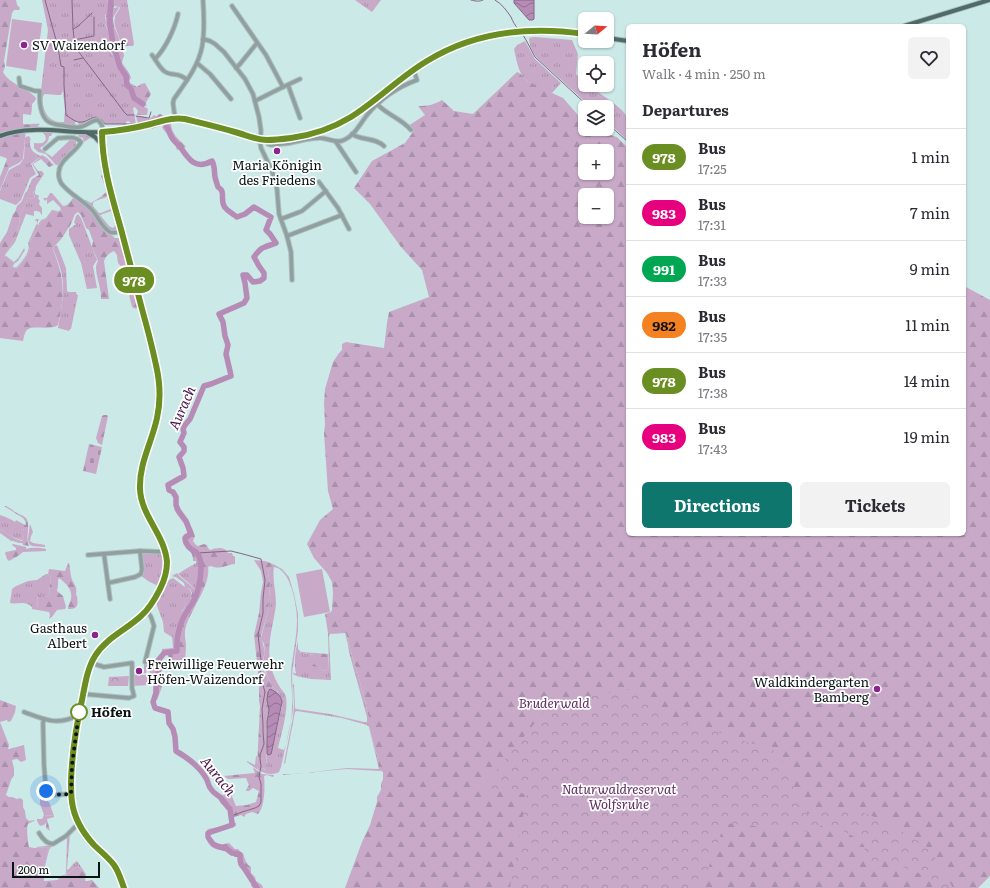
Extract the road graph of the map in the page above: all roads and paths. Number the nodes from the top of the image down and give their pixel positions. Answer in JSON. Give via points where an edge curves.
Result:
{"nodes":[{"id":1,"x":203,"y":0,"type":"edge"},
{"id":2,"x":989,"y":0,"type":"edge"},
{"id":3,"x":232,"y":6,"type":"dead end"},
{"id":4,"x":178,"y":14,"type":"dead end"},
{"id":5,"x":911,"y":24,"type":"edge"},
{"id":6,"x":578,"y":33,"type":"edge"},
{"id":7,"x":203,"y":39,"type":"junction"},
{"id":8,"x":614,"y":39,"type":"edge"},
{"id":9,"x":626,"y":42,"type":"edge"},
{"id":10,"x":257,"y":43,"type":"junction"},
{"id":11,"x":152,"y":55,"type":"dead end"},
{"id":12,"x":155,"y":59,"type":"junction"},
{"id":13,"x":197,"y":63,"type":"junction"},
{"id":14,"x":236,"y":68,"type":"junction"},
{"id":15,"x":412,"y":71,"type":"junction"},
{"id":16,"x":19,"y":78,"type":"dead end"},
{"id":17,"x":300,"y":79,"type":"dead end"},
{"id":18,"x":187,"y":80,"type":"junction"},
{"id":19,"x":288,"y":85,"type":"junction"},
{"id":20,"x":283,"y":86,"type":"junction"},
{"id":21,"x":231,"y":99,"type":"dead end"},
{"id":22,"x":255,"y":101,"type":"junction"},
{"id":23,"x":377,"y":104,"type":"junction"},
{"id":24,"x":174,"y":118,"type":"junction"},
{"id":25,"x":300,"y":118,"type":"dead end"},
{"id":26,"x":411,"y":130,"type":"dead end"},
{"id":27,"x":86,"y":132,"type":"junction"},
{"id":28,"x":102,"y":132,"type":"junction"},
{"id":29,"x":352,"y":134,"type":"junction"},
{"id":30,"x":0,"y":136,"type":"edge"},
{"id":31,"x":260,"y":140,"type":"junction"},
{"id":32,"x":267,"y":140,"type":"junction"},
{"id":33,"x":336,"y":142,"type":"junction"},
{"id":34,"x":103,"y":146,"type":"junction"},
{"id":35,"x":384,"y":146,"type":"dead end"},
{"id":36,"x":45,"y":149,"type":"dead end"},
{"id":37,"x":356,"y":172,"type":"dead end"},
{"id":38,"x":319,"y":182,"type":"dead end"},
{"id":39,"x":326,"y":191,"type":"junction"},
{"id":40,"x":342,"y":215,"type":"junction"},
{"id":41,"x":281,"y":219,"type":"junction"},
{"id":42,"x":349,"y":229,"type":"dead end"},
{"id":43,"x":122,"y":231,"type":"junction"},
{"id":44,"x":287,"y":236,"type":"junction"},
{"id":45,"x":292,"y":280,"type":"dead end"},
{"id":46,"x":164,"y":550,"type":"junction"},
{"id":47,"x":140,"y":551,"type":"junction"},
{"id":48,"x":104,"y":554,"type":"junction"},
{"id":49,"x":88,"y":555,"type":"dead end"},
{"id":50,"x":108,"y":583,"type":"junction"},
{"id":51,"x":110,"y":599,"type":"dead end"},
{"id":52,"x":147,"y":610,"type":"junction"},
{"id":53,"x":145,"y":662,"type":"dead end"},
{"id":54,"x":91,"y":663,"type":"junction"},
{"id":55,"x":83,"y":694,"type":"junction"},
{"id":56,"x":24,"y":712,"type":"dead end"},
{"id":57,"x":79,"y":715,"type":"junction"},
{"id":58,"x":44,"y":719,"type":"junction"},
{"id":59,"x":71,"y":794,"type":"junction"},
{"id":60,"x":79,"y":823,"type":"junction"},
{"id":61,"x":39,"y":833,"type":"dead end"},
{"id":62,"x":124,"y":888,"type":"edge"}],
"edges":[{"from":1,"to":7,"type":"street"},
{"from":2,"to":5,"type":"main road"},
{"from":3,"to":10,"type":"street"},
{"from":4,"to":12,"type":"street","via":[[169,38]]},
{"from":6,"to":15,"type":"main road","via":[[531,31],[485,37],[455,46]]},
{"from":7,"to":13,"type":"street"},
{"from":7,"to":14,"type":"street","via":[[216,44]]},
{"from":8,"to":9,"type":"main road"},
{"from":10,"to":14,"type":"street"},
{"from":10,"to":20,"type":"street"},
{"from":11,"to":12,"type":"street"},
{"from":12,"to":18,"type":"street","via":[[165,72],[179,74]]},
{"from":13,"to":18,"type":"street"},
{"from":13,"to":21,"type":"street"},
{"from":14,"to":22,"type":"street","via":[[245,79]]},
{"from":15,"to":23,"type":"street","via":[[417,80],[398,89]]},
{"from":15,"to":32,"type":"main road","via":[[357,113],[338,124],[301,136]]},
{"from":16,"to":28,"type":"street","via":[[20,86],[40,91],[40,104],[48,122],[75,127],[86,126],[98,120],[102,125]]},
{"from":17,"to":19,"type":"street"},
{"from":18,"to":24,"type":"street","via":[[173,102]]},
{"from":19,"to":20,"type":"street"},
{"from":19,"to":25,"type":"street"},
{"from":20,"to":22,"type":"street"},
{"from":22,"to":31,"type":"street"},
{"from":23,"to":26,"type":"street"},
{"from":23,"to":29,"type":"street"},
{"from":24,"to":28,"type":"main road"},
{"from":24,"to":31,"type":"main road","via":[[234,131]]},
{"from":27,"to":28,"type":"main road"},
{"from":27,"to":30,"type":"main road","via":[[35,129]]},
{"from":27,"to":34,"type":"main road"},
{"from":28,"to":34,"type":"street"},
{"from":29,"to":33,"type":"street","via":[[346,140]]},
{"from":29,"to":35,"type":"street","via":[[378,141]]},
{"from":31,"to":32,"type":"main road"},
{"from":31,"to":41,"type":"street","via":[[262,152],[276,182]]},
{"from":32,"to":33,"type":"street","via":[[271,145],[318,138]]},
{"from":33,"to":37,"type":"street"},
{"from":34,"to":43,"type":"street","via":[[110,190]]},
{"from":36,"to":43,"type":"street","via":[[58,138],[79,139],[79,146],[59,168],[60,180],[90,208],[108,231]]},
{"from":38,"to":39,"type":"street"},
{"from":39,"to":40,"type":"street"},
{"from":39,"to":41,"type":"street","via":[[302,211]]},
{"from":40,"to":42,"type":"street"},
{"from":40,"to":44,"type":"street"},
{"from":41,"to":44,"type":"street"},
{"from":43,"to":46,"type":"street","via":[[160,388],[159,409],[142,464],[140,487],[142,503]]},
{"from":44,"to":45,"type":"street"},
{"from":46,"to":47,"type":"street"},
{"from":46,"to":52,"type":"street","via":[[166,575]]},
{"from":47,"to":48,"type":"street"},
{"from":47,"to":50,"type":"street","via":[[141,574]]},
{"from":48,"to":49,"type":"street"},
{"from":48,"to":50,"type":"street"},
{"from":50,"to":51,"type":"street"},
{"from":52,"to":53,"type":"street","via":[[154,626]]},
{"from":52,"to":54,"type":"street","via":[[109,640]]},
{"from":54,"to":55,"type":"street"},
{"from":54,"to":55,"type":"street","via":[[104,667],[132,663],[134,696],[129,698]]},
{"from":55,"to":57,"type":"street"},
{"from":56,"to":58,"type":"street"},
{"from":57,"to":58,"type":"street","via":[[59,722]]},
{"from":57,"to":59,"type":"street"},
{"from":58,"to":59,"type":"street","via":[[42,723],[46,791],[51,795]]},
{"from":59,"to":60,"type":"street"},
{"from":60,"to":61,"type":"street","via":[[53,844]]},
{"from":60,"to":62,"type":"street","via":[[87,837],[118,871]]}]}
